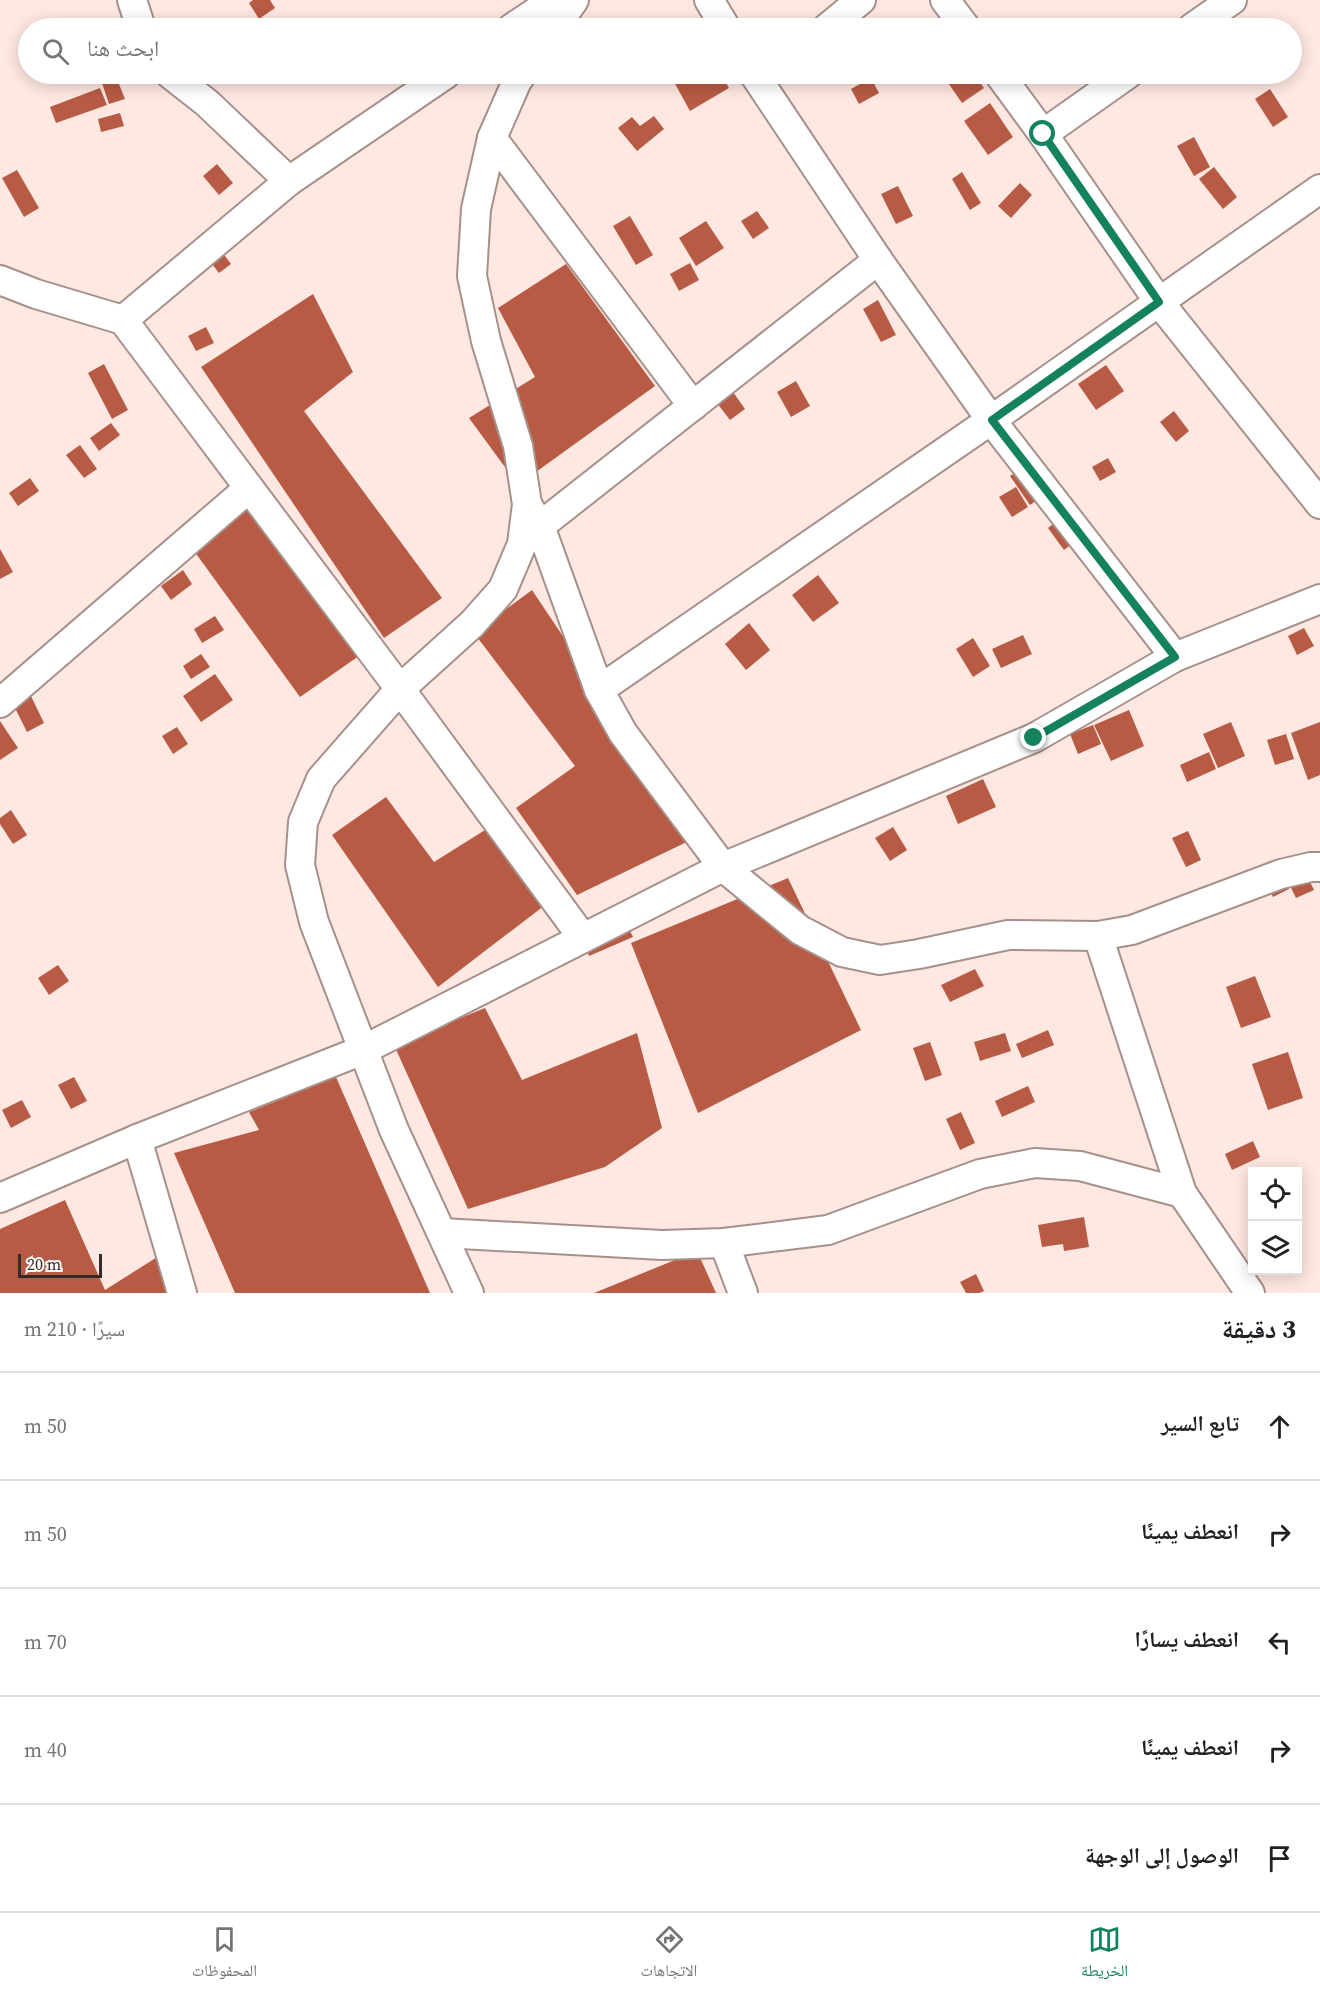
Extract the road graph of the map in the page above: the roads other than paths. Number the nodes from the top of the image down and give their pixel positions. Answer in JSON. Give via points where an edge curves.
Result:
{"nodes":[{"id":1,"x":132,"y":0,"type":"edge"},
{"id":2,"x":554,"y":0,"type":"edge"},
{"id":3,"x":574,"y":0,"type":"edge"},
{"id":4,"x":709,"y":0,"type":"edge"},
{"id":5,"x":861,"y":0,"type":"edge"},
{"id":6,"x":945,"y":0,"type":"edge"},
{"id":7,"x":1232,"y":0,"type":"edge"},
{"id":8,"x":138,"y":18,"type":"edge"},
{"id":9,"x":527,"y":18,"type":"edge"},
{"id":10,"x":561,"y":18,"type":"edge"},
{"id":11,"x":720,"y":18,"type":"edge"},
{"id":12,"x":839,"y":18,"type":"edge"},
{"id":13,"x":958,"y":18,"type":"edge"},
{"id":14,"x":1206,"y":18,"type":"edge"},
{"id":15,"x":183,"y":84,"type":"edge"},
{"id":16,"x":431,"y":84,"type":"edge"},
{"id":17,"x":516,"y":84,"type":"edge"},
{"id":18,"x":766,"y":84,"type":"edge"},
{"id":19,"x":1006,"y":84,"type":"edge"},
{"id":20,"x":1114,"y":84,"type":"edge"},
{"id":21,"x":1043,"y":134,"type":"junction"},
{"id":22,"x":492,"y":138,"type":"junction"},
{"id":23,"x":289,"y":181,"type":"junction"},
{"id":24,"x":1320,"y":189,"type":"edge"},
{"id":25,"x":878,"y":260,"type":"junction"},
{"id":26,"x":0,"y":280,"type":"edge"},
{"id":27,"x":1159,"y":302,"type":"junction"},
{"id":28,"x":123,"y":320,"type":"junction"},
{"id":29,"x":693,"y":406,"type":"junction"},
{"id":30,"x":992,"y":420,"type":"junction"},
{"id":31,"x":249,"y":488,"type":"junction"},
{"id":32,"x":1320,"y":504,"type":"edge"},
{"id":33,"x":533,"y":515,"type":"junction"},
{"id":34,"x":1320,"y":598,"type":"edge"},
{"id":35,"x":1175,"y":657,"type":"junction"},
{"id":36,"x":400,"y":689,"type":"junction"},
{"id":37,"x":599,"y":690,"type":"junction"},
{"id":38,"x":0,"y":704,"type":"edge"},
{"id":39,"x":723,"y":867,"type":"junction"},
{"id":40,"x":1320,"y":867,"type":"edge"},
{"id":41,"x":1098,"y":936,"type":"junction"},
{"id":42,"x":583,"y":939,"type":"junction"},
{"id":43,"x":363,"y":1050,"type":"junction"},
{"id":44,"x":137,"y":1139,"type":"junction"},
{"id":45,"x":1182,"y":1193,"type":"junction"},
{"id":46,"x":0,"y":1198,"type":"edge"},
{"id":47,"x":442,"y":1233,"type":"junction"},
{"id":48,"x":724,"y":1244,"type":"junction"},
{"id":49,"x":182,"y":1293,"type":"edge"},
{"id":50,"x":469,"y":1293,"type":"edge"},
{"id":51,"x":743,"y":1293,"type":"edge"},
{"id":52,"x":1249,"y":1293,"type":"edge"}],
"edges":[{"from":1,"to":8,"type":"street"},
{"from":2,"to":9,"type":"street"},
{"from":3,"to":10,"type":"street"},
{"from":4,"to":11,"type":"street"},
{"from":5,"to":12,"type":"street"},
{"from":6,"to":13,"type":"street"},
{"from":7,"to":14,"type":"street"},
{"from":15,"to":23,"type":"street"},
{"from":16,"to":23,"type":"street"},
{"from":17,"to":22,"type":"street"},
{"from":18,"to":25,"type":"street"},
{"from":19,"to":21,"type":"street"},
{"from":20,"to":21,"type":"street"},
{"from":21,"to":27,"type":"street"},
{"from":22,"to":29,"type":"street"},
{"from":22,"to":33,"type":"street","via":[[476,209],[472,276]]},
{"from":23,"to":28,"type":"street"},
{"from":24,"to":27,"type":"street"},
{"from":25,"to":29,"type":"street"},
{"from":25,"to":30,"type":"street"},
{"from":26,"to":28,"type":"street"},
{"from":27,"to":30,"type":"street"},
{"from":27,"to":32,"type":"street"},
{"from":28,"to":31,"type":"street"},
{"from":29,"to":33,"type":"street"},
{"from":30,"to":35,"type":"street"},
{"from":30,"to":37,"type":"street"},
{"from":31,"to":36,"type":"street"},
{"from":31,"to":38,"type":"street"},
{"from":33,"to":36,"type":"street","via":[[503,590],[472,624]]},
{"from":33,"to":37,"type":"street"},
{"from":34,"to":35,"type":"street"},
{"from":35,"to":39,"type":"street","via":[[1034,738]]},
{"from":36,"to":42,"type":"street"},
{"from":36,"to":43,"type":"street","via":[[321,779],[303,822],[300,865],[314,922]]},
{"from":37,"to":39,"type":"street","via":[[623,734]]},
{"from":39,"to":41,"type":"street","via":[[800,930],[842,952],[880,960],[1008,935]]},
{"from":39,"to":42,"type":"street"},
{"from":40,"to":41,"type":"street","via":[[1281,874],[1132,930]]},
{"from":41,"to":45,"type":"street"},
{"from":42,"to":43,"type":"street"},
{"from":43,"to":44,"type":"street"},
{"from":43,"to":47,"type":"street","via":[[394,1130]]},
{"from":44,"to":46,"type":"street"},
{"from":44,"to":49,"type":"street"},
{"from":45,"to":48,"type":"street","via":[[1080,1166],[1035,1163],[980,1174],[828,1230]]},
{"from":45,"to":52,"type":"street"},
{"from":47,"to":48,"type":"street","via":[[662,1245]]},
{"from":47,"to":50,"type":"street"},
{"from":48,"to":51,"type":"street"}]}
